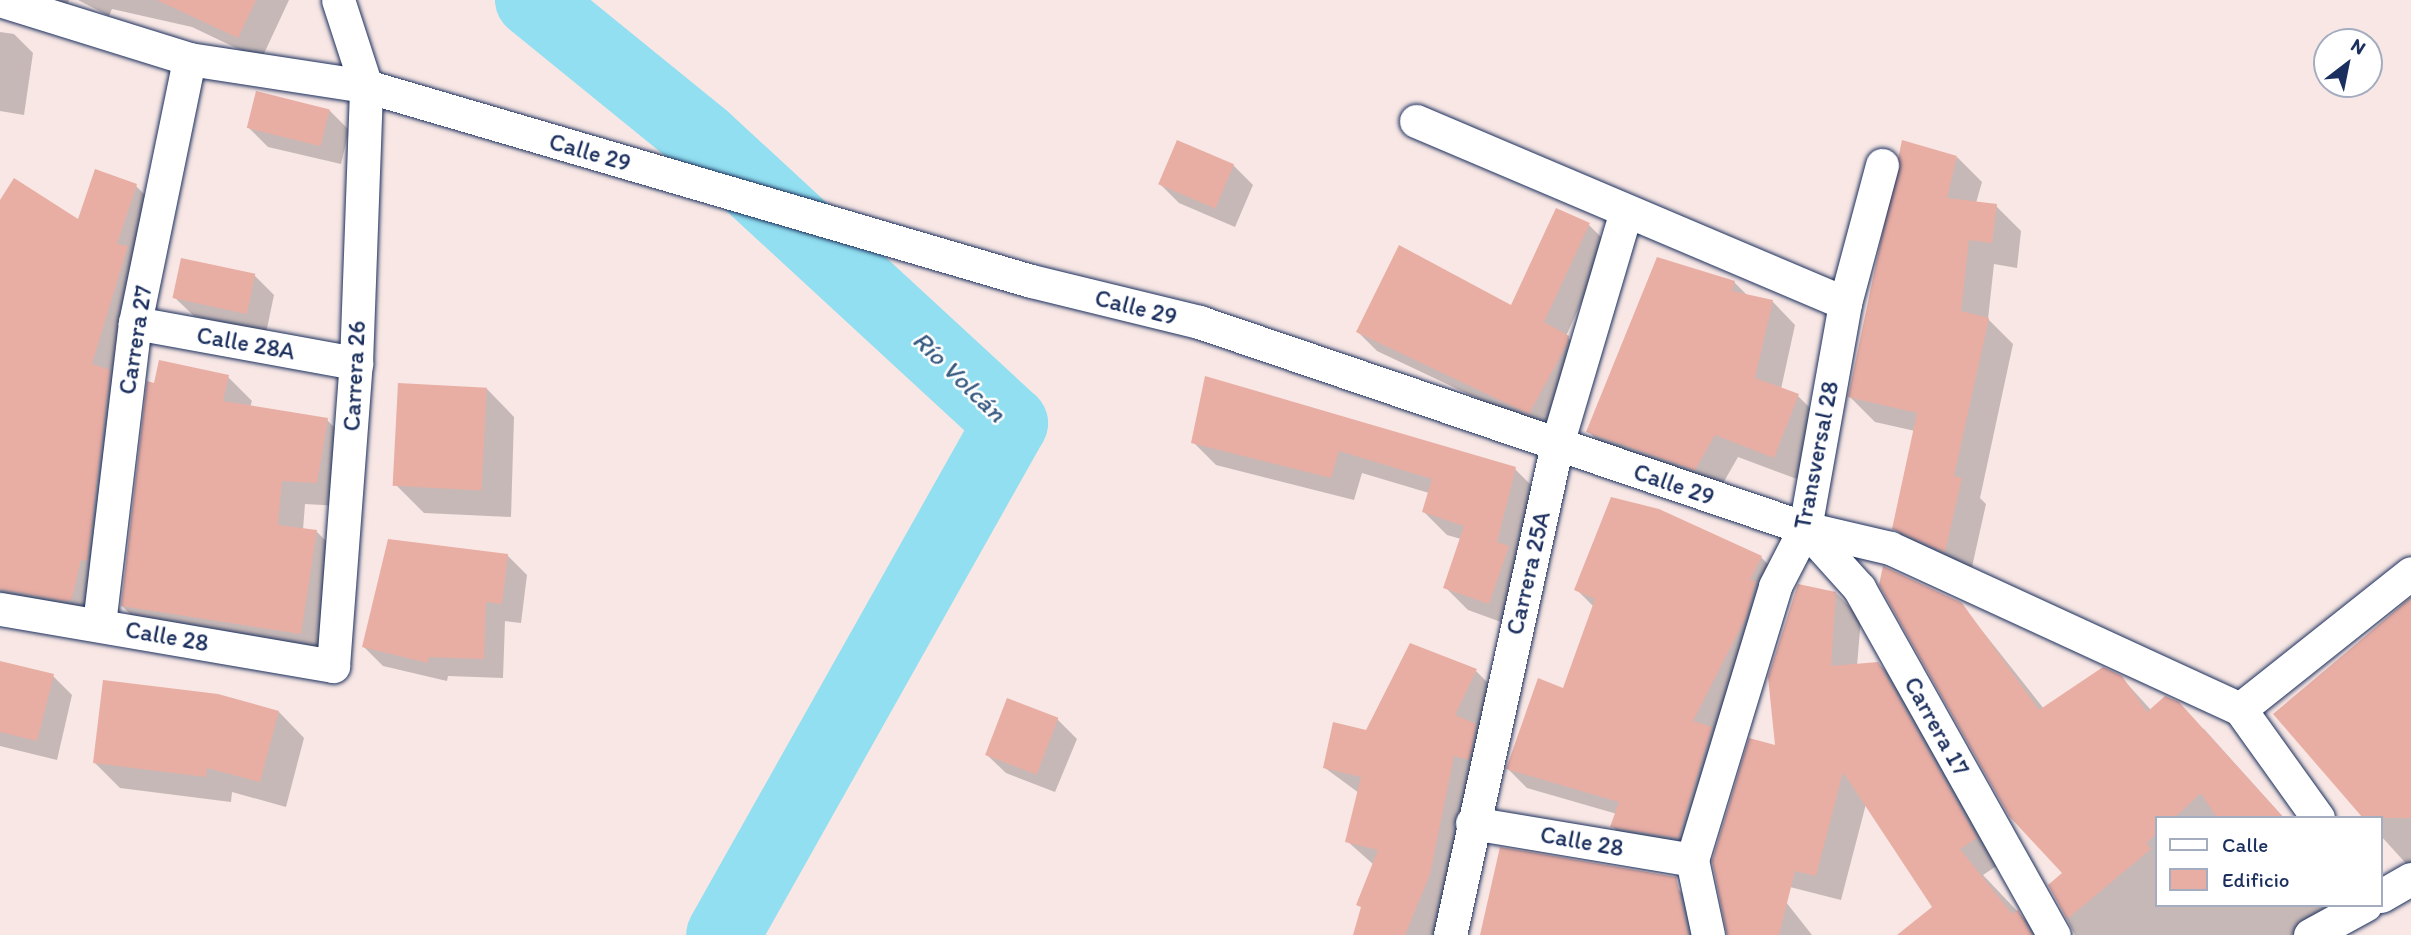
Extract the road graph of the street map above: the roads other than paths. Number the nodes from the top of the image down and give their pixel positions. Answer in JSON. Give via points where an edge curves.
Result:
{"nodes":[{"id":1,"x":0,"y":0,"type":"edge"},
{"id":2,"x":338,"y":0,"type":"edge"},
{"id":3,"x":189,"y":59,"type":"junction"},
{"id":4,"x":366,"y":86,"type":"junction"},
{"id":5,"x":1416,"y":121,"type":"dead end"},
{"id":6,"x":1882,"y":165,"type":"dead end"},
{"id":7,"x":1625,"y":215,"type":"junction"},
{"id":8,"x":1845,"y":303,"type":"junction"},
{"id":9,"x":135,"y":323,"type":"junction"},
{"id":10,"x":356,"y":363,"type":"junction"},
{"id":11,"x":1558,"y":444,"type":"junction"},
{"id":12,"x":1805,"y":528,"type":"junction"},
{"id":13,"x":2411,"y":573,"type":"edge"},
{"id":14,"x":0,"y":610,"type":"edge"},
{"id":15,"x":99,"y":624,"type":"junction"},
{"id":16,"x":333,"y":666,"type":"joint"},
{"id":17,"x":2241,"y":709,"type":"junction"},
{"id":18,"x":2317,"y":816,"type":"edge"},
{"id":19,"x":1472,"y":823,"type":"junction"},
{"id":20,"x":1692,"y":860,"type":"junction"},
{"id":21,"x":2411,"y":879,"type":"edge"},
{"id":22,"x":2383,"y":895,"type":"edge"},
{"id":23,"x":2361,"y":907,"type":"edge"},
{"id":24,"x":1450,"y":935,"type":"edge"},
{"id":25,"x":1708,"y":935,"type":"edge"},
{"id":26,"x":2054,"y":935,"type":"edge"},
{"id":27,"x":2309,"y":935,"type":"edge"}],
"edges":[{"from":1,"to":3,"type":"street","name":"Calle 29"},
{"from":2,"to":4,"type":"street"},
{"from":3,"to":4,"type":"street","name":"Calle 29"},
{"from":3,"to":9,"type":"street","name":"Carrera 27"},
{"from":4,"to":10,"type":"street","name":"Carrera 26"},
{"from":4,"to":11,"type":"street","name":"Calle 29","via":[[1199,323]]},
{"from":5,"to":7,"type":"street"},
{"from":6,"to":8,"type":"street","name":"Transversal 28"},
{"from":7,"to":8,"type":"street"},
{"from":7,"to":11,"type":"street","name":"Carrera 25A"},
{"from":8,"to":12,"type":"street","name":"Transversal 28"},
{"from":9,"to":10,"type":"street","name":"Calle 28A"},
{"from":9,"to":15,"type":"street","name":"Carrera 27"},
{"from":10,"to":16,"type":"street","name":"Carrera 26"},
{"from":11,"to":12,"type":"street","name":"Calle 29"},
{"from":11,"to":19,"type":"street","name":"Carrera 25A"},
{"from":12,"to":17,"type":"street","name":"Calle 29","via":[[1890,548]]},
{"from":12,"to":20,"type":"street","name":"Transversal 28","via":[[1776,586]]},
{"from":12,"to":26,"type":"street","name":"Carrera 17","via":[[1859,588]]},
{"from":13,"to":17,"type":"street"},
{"from":14,"to":15,"type":"street","name":"Calle 28"},
{"from":15,"to":16,"type":"street","name":"Calle 28"},
{"from":17,"to":18,"type":"street"},
{"from":19,"to":20,"type":"street","name":"Calle 28"},
{"from":19,"to":24,"type":"street","name":"Carrera 25A"},
{"from":20,"to":25,"type":"street"},
{"from":21,"to":22,"type":"street"},
{"from":23,"to":27,"type":"street"}]}
